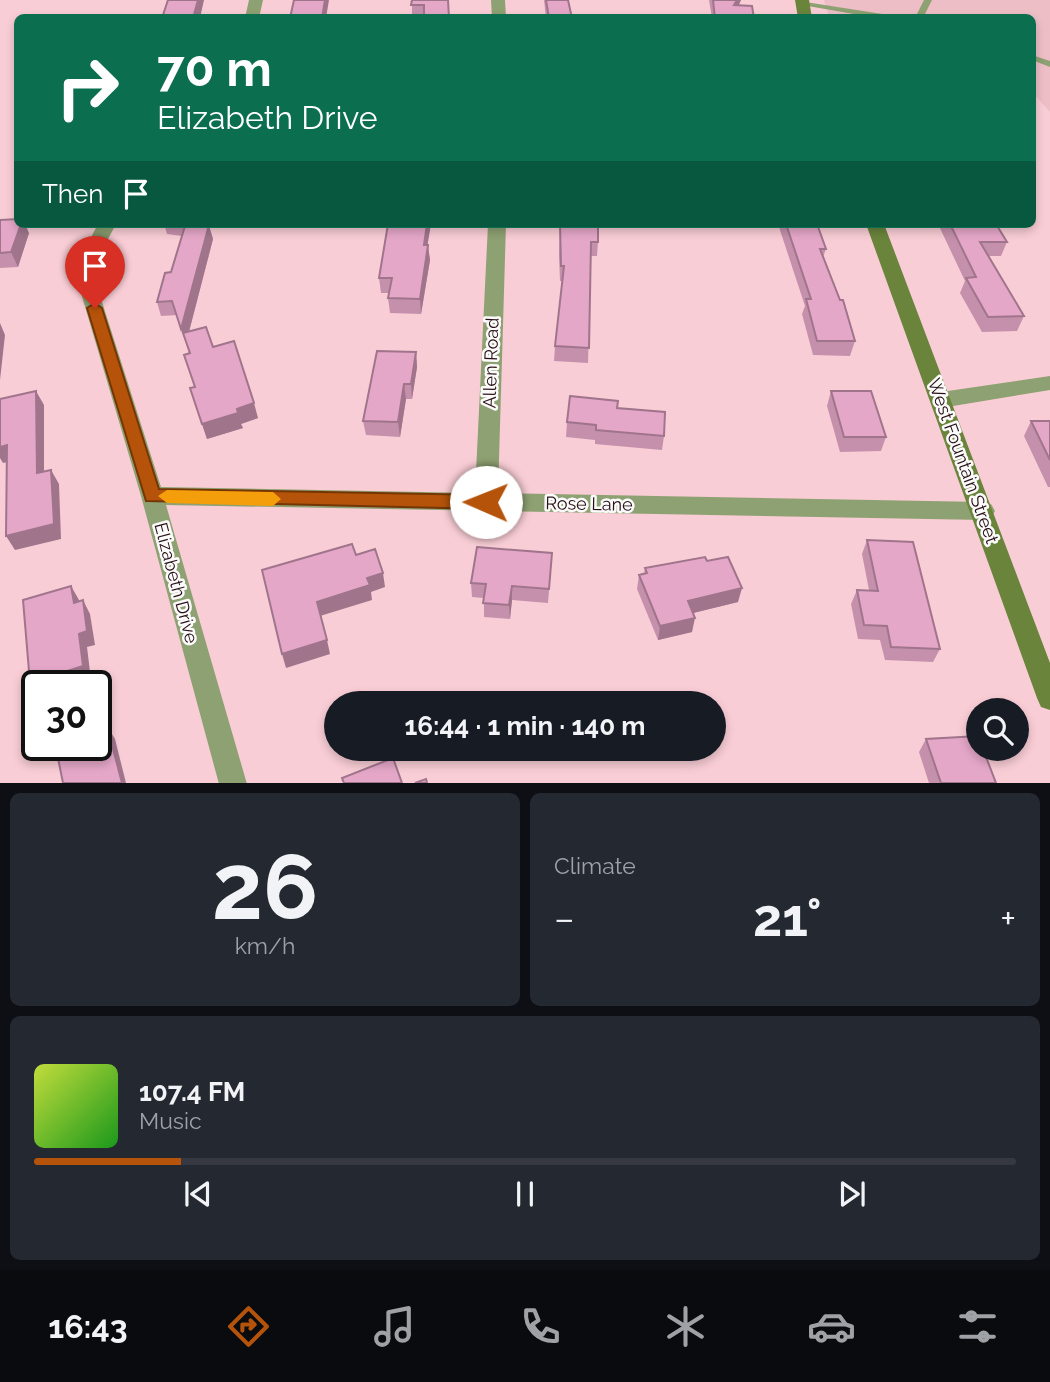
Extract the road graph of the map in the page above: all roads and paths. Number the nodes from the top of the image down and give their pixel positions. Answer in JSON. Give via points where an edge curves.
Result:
{"nodes":[{"id":1,"x":803,"y":7,"type":"edge"},
{"id":2,"x":862,"y":14,"type":"edge"},
{"id":3,"x":105,"y":228,"type":"edge"},
{"id":4,"x":497,"y":228,"type":"edge"},
{"id":5,"x":876,"y":228,"type":"edge"},
{"id":6,"x":1050,"y":383,"type":"edge"},
{"id":7,"x":941,"y":400,"type":"junction"},
{"id":8,"x":152,"y":496,"type":"junction"},
{"id":9,"x":486,"y":502,"type":"junction"},
{"id":10,"x":983,"y":512,"type":"junction"},
{"id":11,"x":1050,"y":698,"type":"edge"},
{"id":12,"x":233,"y":783,"type":"edge"}],
"edges":[{"from":1,"to":2,"type":"lane"},
{"from":3,"to":8,"type":"street","name":"Elizabeth Drive","via":[[88,260],[88,283]]},
{"from":4,"to":9,"type":"street","name":"Allen Road"},
{"from":5,"to":7,"type":"street","name":"West Fountain Street"},
{"from":6,"to":7,"type":"street"},
{"from":7,"to":10,"type":"street","name":"West Fountain Street"},
{"from":8,"to":9,"type":"street","name":"Rose Lane"},
{"from":8,"to":12,"type":"street","name":"Elizabeth Drive"},
{"from":9,"to":10,"type":"street","name":"Rose Lane"},
{"from":10,"to":11,"type":"street","name":"West Fountain Street"}]}
